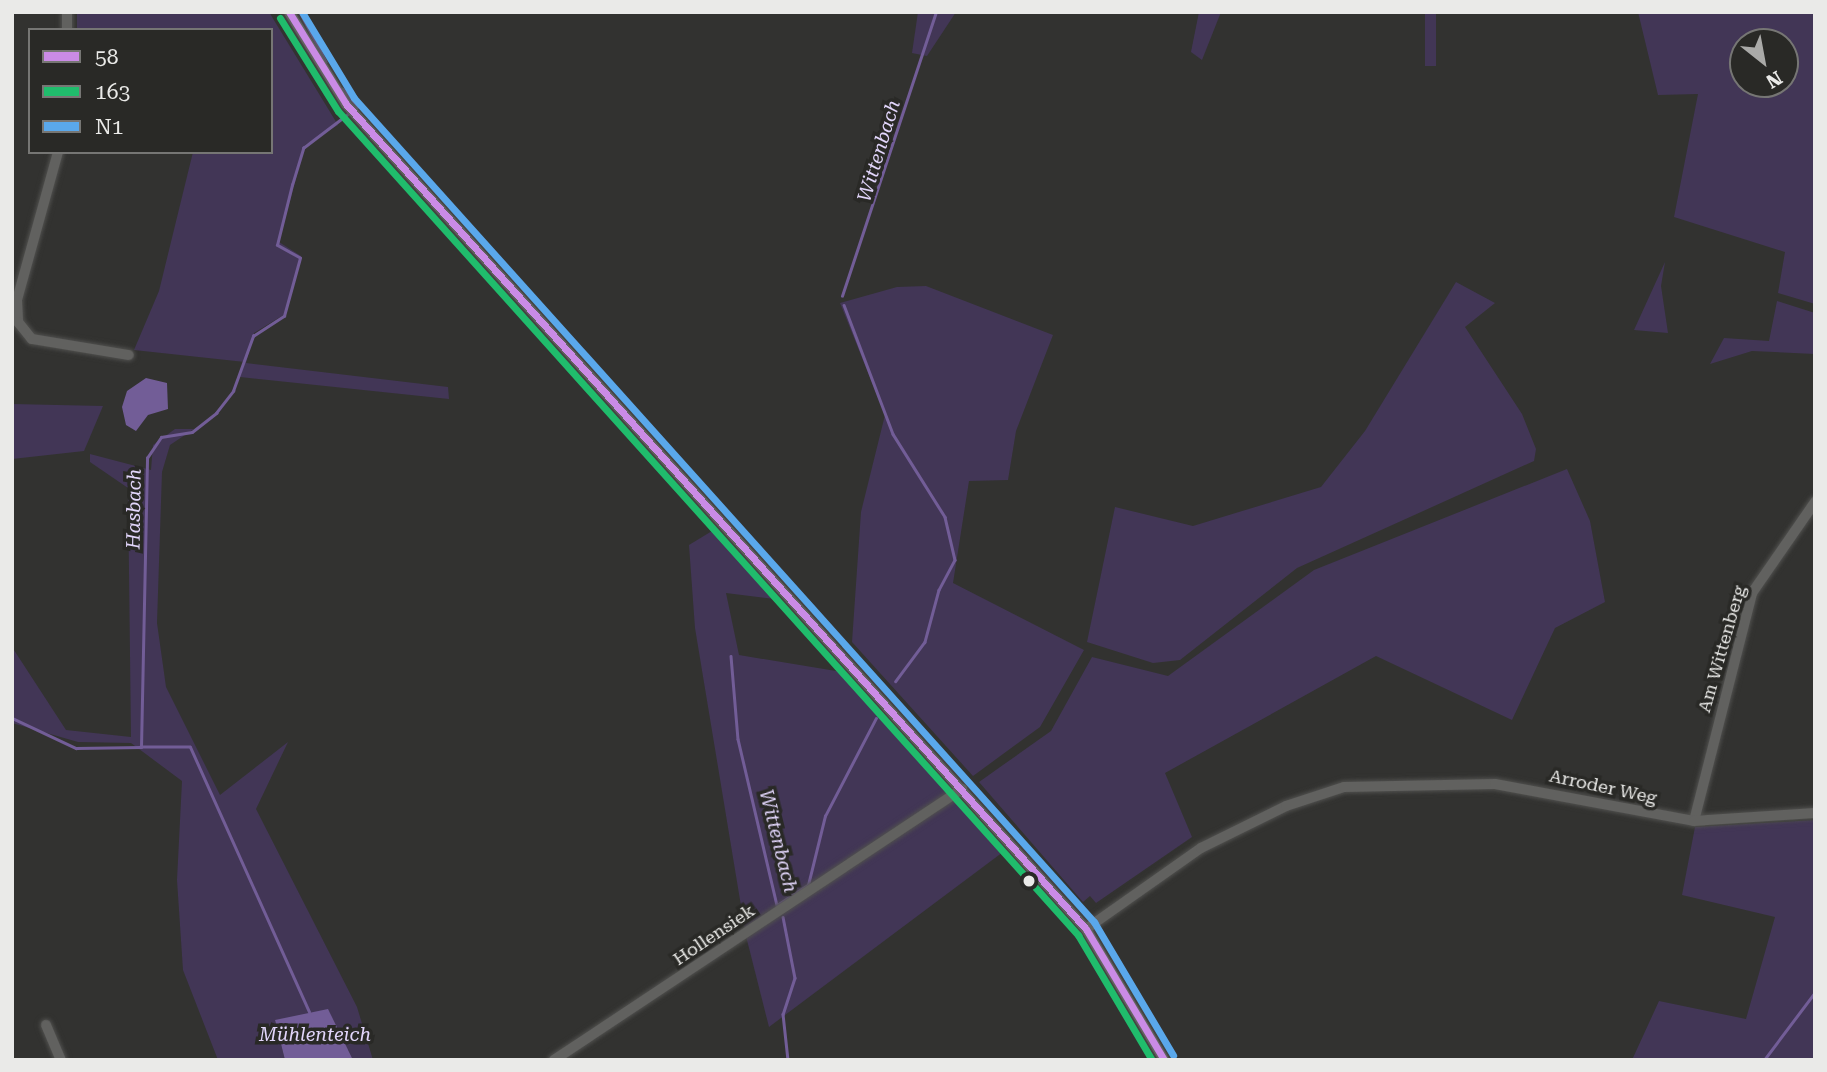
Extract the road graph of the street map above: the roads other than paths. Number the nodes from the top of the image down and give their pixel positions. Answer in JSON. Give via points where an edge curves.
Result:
{"nodes":[{"id":1,"x":289,"y":12,"type":"edge"},
{"id":2,"x":57,"y":154,"type":"edge"},
{"id":3,"x":129,"y":355,"type":"dead end"},
{"id":4,"x":1815,"y":502,"type":"edge"},
{"id":5,"x":962,"y":789,"type":"junction"},
{"id":6,"x":1815,"y":813,"type":"edge"},
{"id":7,"x":1694,"y":821,"type":"junction"},
{"id":8,"x":1086,"y":929,"type":"junction"},
{"id":9,"x":46,"y":1025,"type":"dead end"},
{"id":10,"x":61,"y":1060,"type":"edge"},
{"id":11,"x":554,"y":1060,"type":"edge"},
{"id":12,"x":1164,"y":1060,"type":"edge"}],
"edges":[{"from":1,"to":5,"type":"street","via":[[355,115]]},
{"from":2,"to":3,"type":"street","via":[[17,300],[18,322],[32,338]]},
{"from":4,"to":7,"type":"street","name":"Am Wittenberg","via":[[1752,593]]},
{"from":5,"to":8,"type":"street"},
{"from":5,"to":11,"type":"street","name":"Hollensiek"},
{"from":6,"to":7,"type":"street","name":"Arroder Weg"},
{"from":7,"to":8,"type":"street","name":"Arroder Weg","via":[[1495,784],[1344,788],[1286,806],[1201,848]]},
{"from":8,"to":12,"type":"street"},
{"from":9,"to":10,"type":"street"}]}
